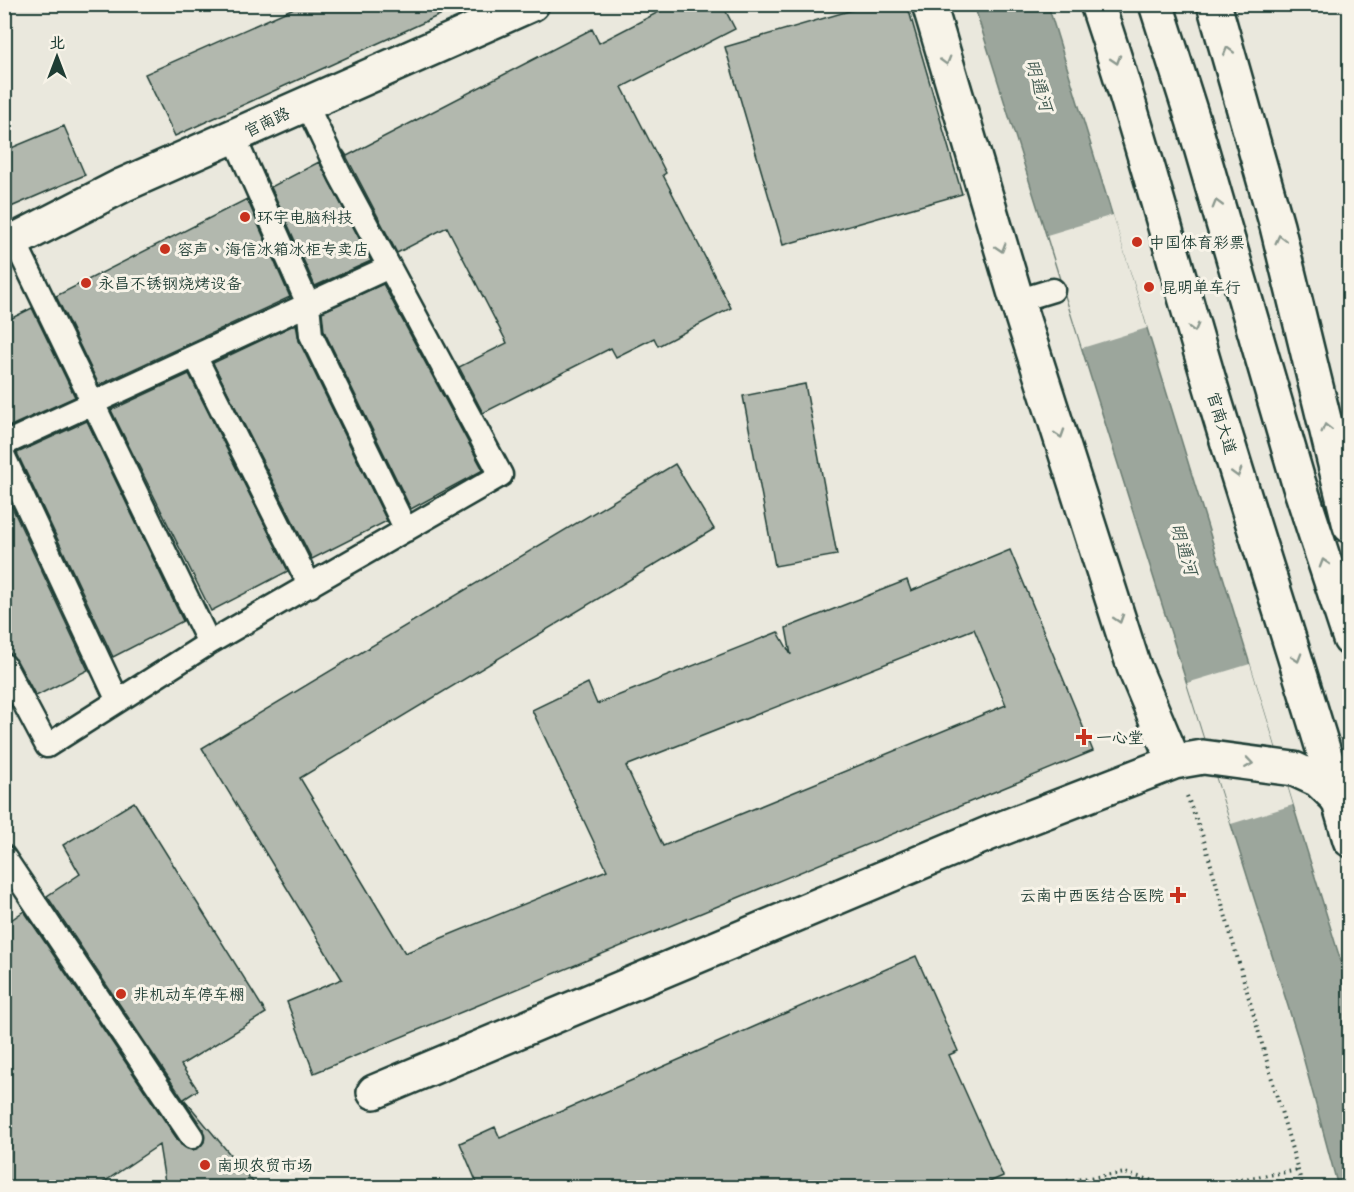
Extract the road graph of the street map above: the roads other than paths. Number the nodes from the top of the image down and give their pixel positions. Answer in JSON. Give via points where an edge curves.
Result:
{"nodes":[{"id":1,"x":532,"y":4,"type":"edge"},
{"id":2,"x":929,"y":4,"type":"edge"},
{"id":3,"x":1097,"y":4,"type":"edge"},
{"id":4,"x":1156,"y":4,"type":"edge"},
{"id":5,"x":1214,"y":4,"type":"edge"},
{"id":6,"x":306,"y":104,"type":"junction"},
{"id":7,"x":234,"y":137,"type":"junction"},
{"id":8,"x":10,"y":244,"type":"edge"},
{"id":9,"x":389,"y":267,"type":"junction"},
{"id":10,"x":1053,"y":290,"type":"dead end"},
{"id":11,"x":1017,"y":301,"type":"junction"},
{"id":12,"x":308,"y":304,"type":"junction"},
{"id":13,"x":195,"y":356,"type":"junction"},
{"id":14,"x":93,"y":403,"type":"junction"},
{"id":15,"x":4,"y":444,"type":"edge"},
{"id":16,"x":4,"y":457,"type":"edge"},
{"id":17,"x":1350,"y":526,"type":"edge"},
{"id":18,"x":406,"y":530,"type":"junction"},
{"id":19,"x":310,"y":586,"type":"junction"},
{"id":20,"x":1350,"y":639,"type":"edge"},
{"id":21,"x":209,"y":643,"type":"junction"},
{"id":22,"x":4,"y":664,"type":"edge"},
{"id":23,"x":118,"y":701,"type":"junction"},
{"id":24,"x":1189,"y":759,"type":"junction"},
{"id":25,"x":1338,"y":799,"type":"junction"},
{"id":26,"x":1350,"y":840,"type":"edge"},
{"id":27,"x":4,"y":857,"type":"edge"},
{"id":28,"x":374,"y":1092,"type":"dead end"},
{"id":29,"x":192,"y":1137,"type":"dead end"}],
"edges":[{"from":1,"to":6,"type":"street","name":"官南路"},
{"from":2,"to":11,"type":"street","one_way":true},
{"from":3,"to":25,"type":"street","name":"官南大道","one_way":true},
{"from":20,"to":4,"type":"street","one_way":true},
{"from":17,"to":5,"type":"street","one_way":true,"via":[[1277,226]]},
{"from":6,"to":7,"type":"street","name":"官南路"},
{"from":6,"to":9,"type":"lane"},
{"from":7,"to":8,"type":"street","name":"官南路","via":[[123,185]]},
{"from":7,"to":12,"type":"lane"},
{"from":8,"to":14,"type":"lane"},
{"from":9,"to":12,"type":"lane"},
{"from":9,"to":18,"type":"lane","via":[[501,475]]},
{"from":10,"to":11,"type":"lane"},
{"from":11,"to":24,"type":"street","one_way":true,"via":[[1134,667]]},
{"from":12,"to":13,"type":"lane"},
{"from":12,"to":18,"type":"lane","via":[[311,335]]},
{"from":13,"to":14,"type":"lane"},
{"from":13,"to":19,"type":"lane"},
{"from":14,"to":15,"type":"lane"},
{"from":14,"to":21,"type":"lane"},
{"from":16,"to":23,"type":"lane"},
{"from":18,"to":19,"type":"lane"},
{"from":19,"to":21,"type":"lane"},
{"from":21,"to":23,"type":"lane"},
{"from":22,"to":23,"type":"lane","via":[[47,746]]},
{"from":24,"to":25,"type":"street","one_way":true,"via":[[1294,770],[1318,780]]},
{"from":24,"to":28,"type":"street","via":[[990,833]]},
{"from":25,"to":26,"type":"street","name":"官南大道"},
{"from":27,"to":29,"type":"lane"}]}
